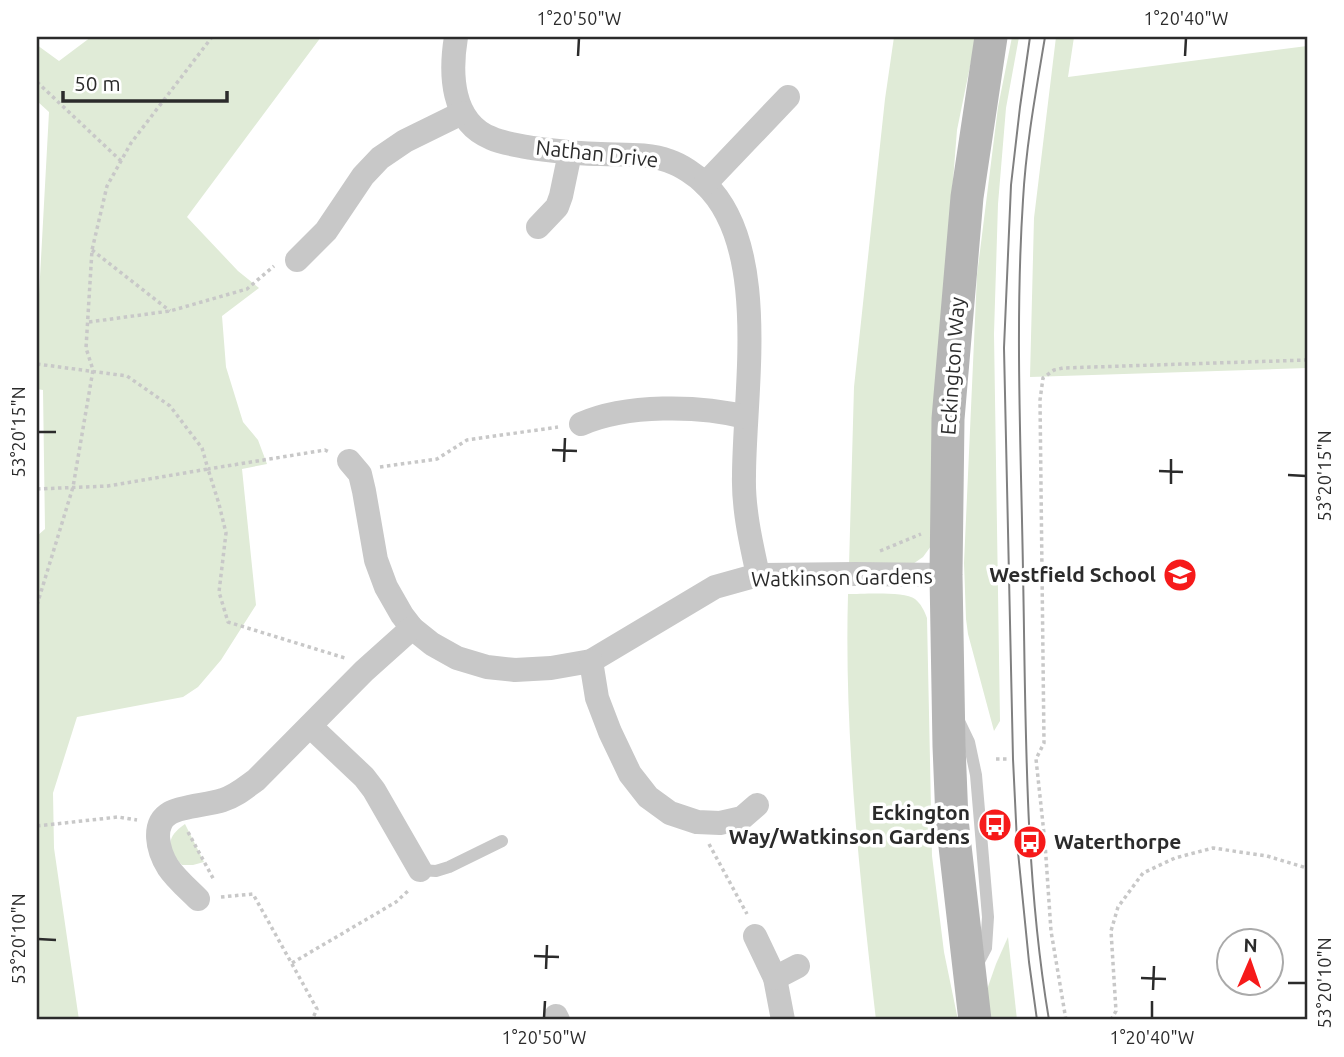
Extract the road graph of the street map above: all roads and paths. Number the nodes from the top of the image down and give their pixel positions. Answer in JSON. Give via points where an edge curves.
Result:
{"nodes":[{"id":1,"x":212,"y":37,"type":"edge"},
{"id":2,"x":456,"y":37,"type":"edge"},
{"id":3,"x":991,"y":37,"type":"edge"},
{"id":4,"x":37,"y":82,"type":"edge"},
{"id":5,"x":788,"y":97,"type":"dead end"},
{"id":6,"x":462,"y":113,"type":"junction"},
{"id":7,"x":570,"y":153,"type":"junction"},
{"id":8,"x":121,"y":161,"type":"junction"},
{"id":9,"x":705,"y":184,"type":"junction"},
{"id":10,"x":538,"y":227,"type":"dead end"},
{"id":11,"x":92,"y":250,"type":"junction"},
{"id":12,"x":297,"y":260,"type":"joint"},
{"id":13,"x":170,"y":312,"type":"junction"},
{"id":14,"x":89,"y":323,"type":"junction"},
{"id":15,"x":1307,"y":360,"type":"edge"},
{"id":16,"x":37,"y":364,"type":"edge"},
{"id":17,"x":93,"y":370,"type":"junction"},
{"id":18,"x":746,"y":417,"type":"junction"},
{"id":19,"x":581,"y":424,"type":"joint"},
{"id":20,"x":349,"y":461,"type":"junction"},
{"id":21,"x":208,"y":469,"type":"junction"},
{"id":22,"x":74,"y":487,"type":"junction"},
{"id":23,"x":37,"y":489,"type":"edge"},
{"id":24,"x":925,"y":532,"type":"dead end"},
{"id":25,"x":856,"y":574,"type":"junction"},
{"id":26,"x":758,"y":575,"type":"junction"},
{"id":27,"x":946,"y":575,"type":"junction"},
{"id":28,"x":37,"y":605,"type":"edge"},
{"id":29,"x":412,"y":628,"type":"junction"},
{"id":30,"x":591,"y":661,"type":"junction"},
{"id":31,"x":364,"y":671,"type":"junction"},
{"id":32,"x":310,"y":726,"type":"junction"},
{"id":33,"x":996,"y":759,"type":"dead end"},
{"id":34,"x":1007,"y":759,"type":"dead end"},
{"id":35,"x":757,"y":805,"type":"dead end"},
{"id":36,"x":169,"y":816,"type":"junction"},
{"id":37,"x":697,"y":822,"type":"junction"},
{"id":38,"x":37,"y":826,"type":"edge"},
{"id":39,"x":502,"y":841,"type":"dead end"},
{"id":40,"x":1307,"y":868,"type":"edge"},
{"id":41,"x":420,"y":870,"type":"junction"},
{"id":42,"x":207,"y":892,"type":"junction"},
{"id":43,"x":755,"y":936,"type":"joint"},
{"id":44,"x":292,"y":963,"type":"junction"},
{"id":45,"x":798,"y":966,"type":"dead end"},
{"id":46,"x":775,"y":978,"type":"junction"},
{"id":47,"x":312,"y":1020,"type":"edge"},
{"id":48,"x":783,"y":1020,"type":"edge"},
{"id":49,"x":975,"y":1020,"type":"edge"},
{"id":50,"x":1066,"y":1020,"type":"edge"},
{"id":51,"x":1111,"y":1020,"type":"edge"}],
"edges":[{"from":1,"to":8,"type":"path"},
{"from":2,"to":6,"type":"street","via":[[454,77]]},
{"from":3,"to":27,"type":"main road","name":"Eckington Way","via":[[967,197],[948,419]]},
{"from":4,"to":8,"type":"path"},
{"from":5,"to":9,"type":"street"},
{"from":6,"to":7,"type":"street","name":"Nathan Drive","via":[[488,137]]},
{"from":6,"to":12,"type":"street","via":[[380,158],[326,231]]},
{"from":7,"to":9,"type":"street","name":"Nathan Drive","via":[[653,157],[670,161]]},
{"from":7,"to":10,"type":"street","via":[[557,207]]},
{"from":8,"to":11,"type":"path","via":[[107,186]]},
{"from":9,"to":18,"type":"street","name":"Nathan Drive","via":[[724,209],[745,273],[750,315]]},
{"from":11,"to":13,"type":"path"},
{"from":11,"to":14,"type":"path"},
{"from":12,"to":13,"type":"path","via":[[286,257],[247,289]]},
{"from":13,"to":14,"type":"path"},
{"from":14,"to":17,"type":"path","via":[[86,348]]},
{"from":15,"to":50,"type":"path","via":[[1063,368],[1043,378],[1044,743],[1034,759],[1051,932]]},
{"from":16,"to":17,"type":"path"},
{"from":17,"to":21,"type":"path","via":[[127,376],[170,406],[202,448]]},
{"from":17,"to":22,"type":"path"},
{"from":18,"to":19,"type":"street","via":[[663,408],[598,416]]},
{"from":18,"to":26,"type":"street","name":"Nathan Drive","via":[[744,478]]},
{"from":19,"to":20,"type":"path","via":[[467,440],[437,459],[377,467]]},
{"from":20,"to":21,"type":"path","via":[[325,450]]},
{"from":20,"to":29,"type":"street","name":"Watkinson Gardens","via":[[360,474],[376,560]]},
{"from":21,"to":22,"type":"path","via":[[108,486]]},
{"from":21,"to":31,"type":"path","via":[[226,533],[219,592],[228,622],[352,660]]},
{"from":22,"to":23,"type":"path"},
{"from":22,"to":28,"type":"path"},
{"from":24,"to":25,"type":"path","via":[[857,560]]},
{"from":25,"to":26,"type":"street","name":"Watkinson Gardens"},
{"from":25,"to":27,"type":"street","name":"Watkinson Gardens"},
{"from":26,"to":30,"type":"street","name":"Watkinson Gardens","via":[[715,587]]},
{"from":27,"to":49,"type":"main road","name":"Eckington Way","via":[[952,820]]},
{"from":29,"to":30,"type":"street","name":"Watkinson Gardens","via":[[432,644],[487,667],[551,668]]},
{"from":29,"to":31,"type":"street"},
{"from":30,"to":37,"type":"street","via":[[597,698],[630,774],[648,797],[670,813]]},
{"from":31,"to":32,"type":"street"},
{"from":32,"to":36,"type":"street","via":[[239,793]]},
{"from":32,"to":41,"type":"street","via":[[374,790]]},
{"from":33,"to":34,"type":"path"},
{"from":35,"to":37,"type":"street","via":[[742,818],[720,824]]},
{"from":36,"to":38,"type":"path"},
{"from":36,"to":42,"type":"path","via":[[192,842]]},
{"from":36,"to":42,"type":"street","via":[[157,838],[167,866],[183,885]]},
{"from":37,"to":43,"type":"path"},
{"from":39,"to":41,"type":"lane","via":[[449,867]]},
{"from":40,"to":51,"type":"path","via":[[1213,848],[1143,873],[1118,907],[1111,931],[1116,1011]]},
{"from":41,"to":44,"type":"path","via":[[396,902]]},
{"from":42,"to":44,"type":"path","via":[[253,894]]},
{"from":43,"to":46,"type":"street"},
{"from":44,"to":47,"type":"path","via":[[317,1009]]},
{"from":45,"to":46,"type":"street"},
{"from":46,"to":48,"type":"street"}]}
